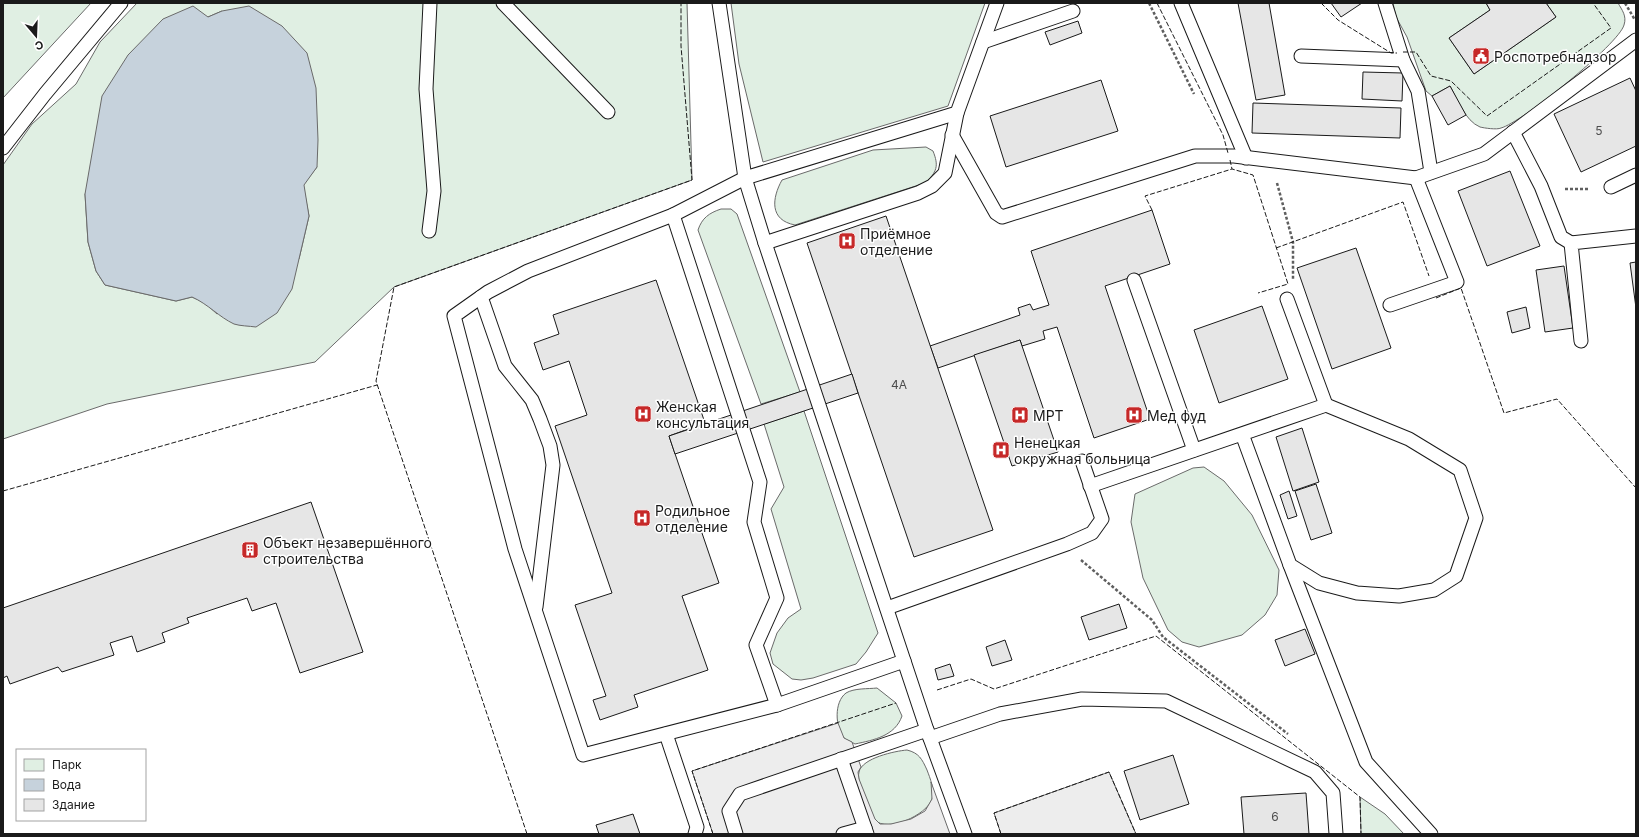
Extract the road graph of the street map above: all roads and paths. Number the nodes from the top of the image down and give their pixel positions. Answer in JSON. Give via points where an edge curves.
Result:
{"nodes":[{"id":1,"x":121,"y":3,"type":"edge"},
{"id":2,"x":430,"y":3,"type":"edge"},
{"id":3,"x":502,"y":3,"type":"edge"},
{"id":4,"x":719,"y":3,"type":"edge"},
{"id":5,"x":997,"y":3,"type":"edge"},
{"id":6,"x":1149,"y":3,"type":"edge"},
{"id":7,"x":1181,"y":3,"type":"edge"},
{"id":8,"x":1385,"y":3,"type":"edge"},
{"id":9,"x":1625,"y":3,"type":"edge"},
{"id":10,"x":1073,"y":12,"type":"dead end"},
{"id":11,"x":1636,"y":21,"type":"edge"},
{"id":12,"x":1636,"y":40,"type":"edge"},
{"id":13,"x":983,"y":42,"type":"junction"},
{"id":14,"x":1301,"y":56,"type":"dead end"},
{"id":15,"x":1403,"y":60,"type":"junction"},
{"id":16,"x":1198,"y":101,"type":"dead end"},
{"id":17,"x":608,"y":112,"type":"dead end"},
{"id":18,"x":957,"y":113,"type":"junction"},
{"id":19,"x":1514,"y":132,"type":"junction"},
{"id":20,"x":952,"y":135,"type":"junction"},
{"id":21,"x":3,"y":148,"type":"edge"},
{"id":22,"x":1246,"y":158,"type":"junction"},
{"id":23,"x":1270,"y":161,"type":"junction"},
{"id":24,"x":1431,"y":172,"type":"junction"},
{"id":25,"x":1636,"y":174,"type":"edge"},
{"id":26,"x":745,"y":178,"type":"junction"},
{"id":27,"x":1416,"y":178,"type":"junction"},
{"id":28,"x":1541,"y":186,"type":"junction"},
{"id":29,"x":1611,"y":187,"type":"joint"},
{"id":30,"x":673,"y":215,"type":"junction"},
{"id":31,"x":429,"y":231,"type":"dead end"},
{"id":32,"x":1636,"y":236,"type":"edge"},
{"id":33,"x":764,"y":243,"type":"junction"},
{"id":34,"x":1571,"y":243,"type":"junction"},
{"id":35,"x":1134,"y":280,"type":"dead end"},
{"id":36,"x":481,"y":297,"type":"junction"},
{"id":37,"x":1287,"y":299,"type":"joint"},
{"id":38,"x":1390,"y":305,"type":"dead end"},
{"id":39,"x":1581,"y":342,"type":"dead end"},
{"id":40,"x":1326,"y":405,"type":"junction"},
{"id":41,"x":1242,"y":434,"type":"junction"},
{"id":42,"x":1194,"y":450,"type":"junction"},
{"id":43,"x":1082,"y":461,"type":"dead end"},
{"id":44,"x":1090,"y":486,"type":"junction"},
{"id":45,"x":1063,"y":545,"type":"junction"},
{"id":46,"x":1290,"y":565,"type":"junction"},
{"id":47,"x":887,"y":608,"type":"junction"},
{"id":48,"x":535,"y":610,"type":"junction"},
{"id":49,"x":904,"y":661,"type":"junction"},
{"id":50,"x":777,"y":705,"type":"junction"},
{"id":51,"x":666,"y":734,"type":"junction"},
{"id":52,"x":928,"y":734,"type":"junction"},
{"id":53,"x":1289,"y":735,"type":"dead end"},
{"id":54,"x":841,"y":759,"type":"junction"},
{"id":55,"x":866,"y":831,"type":"edge"},
{"id":56,"x":696,"y":834,"type":"edge"},
{"id":57,"x":736,"y":834,"type":"edge"},
{"id":58,"x":843,"y":834,"type":"edge"},
{"id":59,"x":965,"y":834,"type":"edge"},
{"id":60,"x":1336,"y":834,"type":"edge"},
{"id":61,"x":1431,"y":834,"type":"edge"}],
"edges":[{"from":1,"to":21,"type":"lane"},
{"from":2,"to":31,"type":"lane","via":[[426,89],[434,191]]},
{"from":3,"to":17,"type":"lane"},
{"from":4,"to":26,"type":"lane"},
{"from":5,"to":13,"type":"lane"},
{"from":6,"to":16,"type":"path"},
{"from":7,"to":22,"type":"lane"},
{"from":8,"to":15,"type":"lane"},
{"from":9,"to":11,"type":"path"},
{"from":10,"to":13,"type":"lane"},
{"from":12,"to":19,"type":"lane"},
{"from":13,"to":18,"type":"lane"},
{"from":14,"to":15,"type":"lane"},
{"from":15,"to":24,"type":"lane","via":[[1418,91]]},
{"from":18,"to":20,"type":"lane"},
{"from":18,"to":26,"type":"lane"},
{"from":19,"to":24,"type":"lane","via":[[1484,154]]},
{"from":19,"to":28,"type":"lane"},
{"from":20,"to":22,"type":"lane","via":[[996,213],[1002,217],[1195,156]]},
{"from":20,"to":33,"type":"lane","via":[[945,173],[932,186],[918,193]]},
{"from":22,"to":23,"type":"lane"},
{"from":23,"to":27,"type":"lane"},
{"from":23,"to":37,"type":"path","via":[[1293,242],[1294,278]]},
{"from":24,"to":27,"type":"lane"},
{"from":25,"to":29,"type":"lane"},
{"from":26,"to":30,"type":"lane"},
{"from":26,"to":33,"type":"lane"},
{"from":27,"to":38,"type":"lane","via":[[1457,282]]},
{"from":28,"to":29,"type":"path","via":[[1580,190]]},
{"from":28,"to":34,"type":"lane","via":[[1561,237]]},
{"from":30,"to":36,"type":"lane","via":[[528,271]]},
{"from":30,"to":50,"type":"lane","via":[[760,482],[754,522],[777,598],[756,644]]},
{"from":32,"to":34,"type":"lane"},
{"from":33,"to":47,"type":"lane"},
{"from":34,"to":39,"type":"lane"},
{"from":35,"to":42,"type":"lane"},
{"from":36,"to":48,"type":"lane","via":[[505,366],[532,400],[550,446],[553,465]]},
{"from":36,"to":48,"type":"lane","via":[[454,316],[515,549]]},
{"from":37,"to":40,"type":"lane"},
{"from":40,"to":41,"type":"lane"},
{"from":40,"to":46,"type":"lane","via":[[1409,439],[1460,470],[1476,518],[1456,576],[1434,590],[1399,596],[1357,593],[1319,584]]},
{"from":41,"to":42,"type":"lane"},
{"from":41,"to":46,"type":"lane"},
{"from":42,"to":44,"type":"lane"},
{"from":43,"to":44,"type":"lane"},
{"from":44,"to":45,"type":"lane","via":[[1102,519],[1092,533]]},
{"from":45,"to":47,"type":"lane"},
{"from":45,"to":53,"type":"path","via":[[1152,620],[1163,636]]},
{"from":46,"to":61,"type":"lane","via":[[1366,762]]},
{"from":47,"to":49,"type":"lane"},
{"from":48,"to":51,"type":"lane","via":[[583,755]]},
{"from":49,"to":50,"type":"lane"},
{"from":49,"to":52,"type":"lane"},
{"from":50,"to":51,"type":"lane"},
{"from":51,"to":56,"type":"lane","via":[[697,827]]},
{"from":52,"to":54,"type":"lane"},
{"from":52,"to":59,"type":"lane"},
{"from":52,"to":60,"type":"lane","via":[[1000,714],[1082,699],[1166,701],[1315,772],[1333,793]]},
{"from":54,"to":55,"type":"lane"},
{"from":54,"to":57,"type":"lane","via":[[740,794],[729,811]]},
{"from":55,"to":58,"type":"lane"}]}
